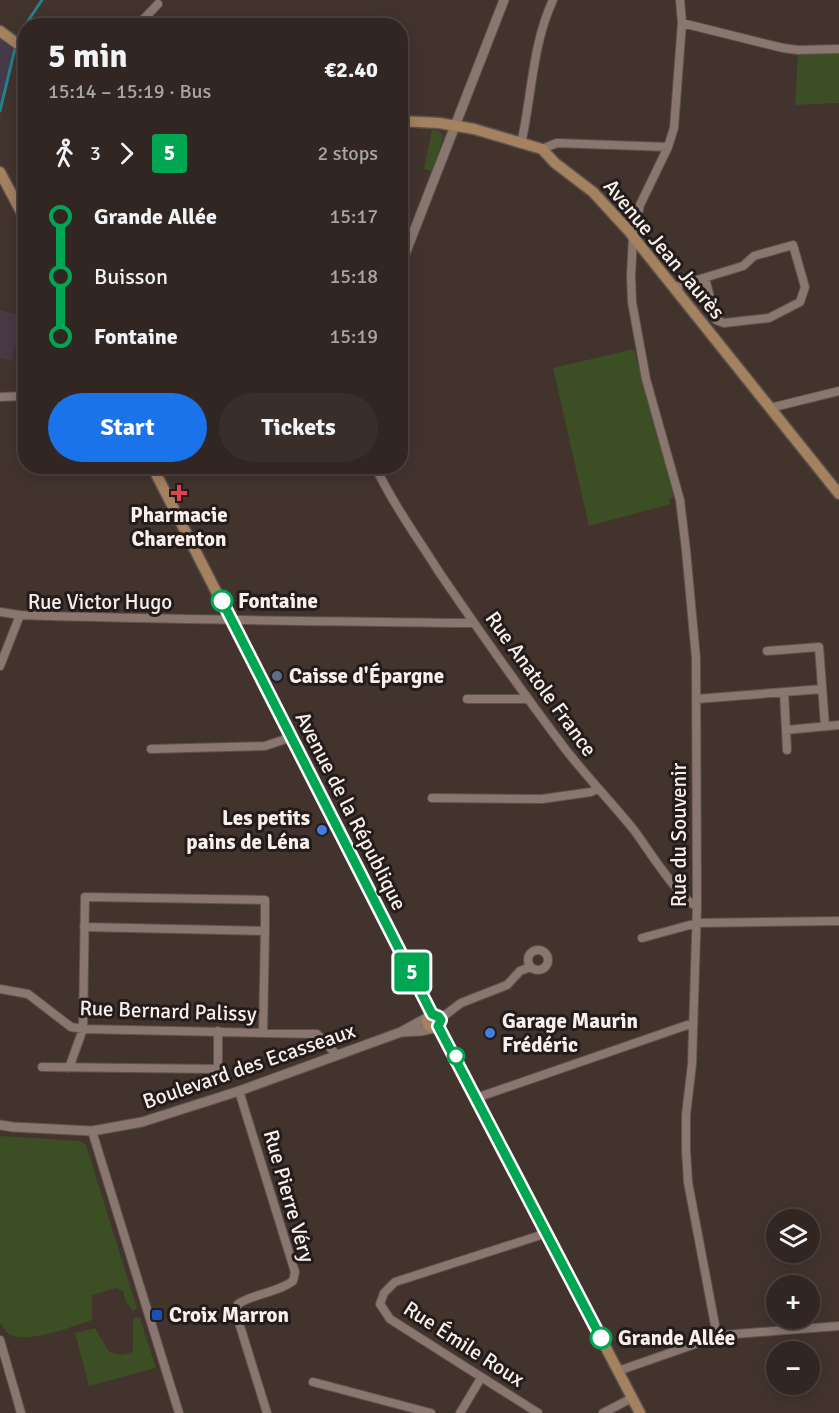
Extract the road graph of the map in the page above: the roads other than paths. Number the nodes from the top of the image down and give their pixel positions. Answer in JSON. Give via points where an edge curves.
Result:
{"nodes":[{"id":1,"x":504,"y":0,"type":"edge"},
{"id":2,"x":553,"y":0,"type":"edge"},
{"id":3,"x":680,"y":0,"type":"edge"},
{"id":4,"x":158,"y":4,"type":"dead end"},
{"id":5,"x":145,"y":18,"type":"edge"},
{"id":6,"x":682,"y":23,"type":"junction"},
{"id":7,"x":0,"y":31,"type":"edge"},
{"id":8,"x":18,"y":44,"type":"edge"},
{"id":9,"x":839,"y":49,"type":"edge"},
{"id":10,"x":408,"y":122,"type":"edge"},
{"id":11,"x":455,"y":125,"type":"junction"},
{"id":12,"x":521,"y":144,"type":"junction"},
{"id":13,"x":668,"y":147,"type":"junction"},
{"id":14,"x":542,"y":149,"type":"junction"},
{"id":15,"x":0,"y":172,"type":"edge"},
{"id":16,"x":18,"y":206,"type":"edge"},
{"id":17,"x":633,"y":237,"type":"junction"},
{"id":18,"x":408,"y":246,"type":"edge"},
{"id":19,"x":705,"y":278,"type":"junction"},
{"id":20,"x":674,"y":287,"type":"junction"},
{"id":21,"x":839,"y":391,"type":"edge"},
{"id":22,"x":18,"y":396,"type":"edge"},
{"id":23,"x":0,"y":397,"type":"edge"},
{"id":24,"x":770,"y":408,"type":"junction"},
{"id":25,"x":156,"y":474,"type":"edge"},
{"id":26,"x":379,"y":474,"type":"edge"},
{"id":27,"x":839,"y":494,"type":"edge"},
{"id":28,"x":0,"y":612,"type":"edge"},
{"id":29,"x":20,"y":615,"type":"junction"},
{"id":30,"x":231,"y":620,"type":"junction"},
{"id":31,"x":473,"y":623,"type":"junction"},
{"id":32,"x":767,"y":651,"type":"dead end"},
{"id":33,"x":0,"y":666,"type":"edge"},
{"id":34,"x":822,"y":689,"type":"junction"},
{"id":35,"x":784,"y":692,"type":"junction"},
{"id":36,"x":467,"y":699,"type":"dead end"},
{"id":37,"x":528,"y":699,"type":"junction"},
{"id":38,"x":698,"y":699,"type":"junction"},
{"id":39,"x":839,"y":725,"type":"edge"},
{"id":40,"x":825,"y":726,"type":"junction"},
{"id":41,"x":786,"y":730,"type":"junction"},
{"id":42,"x":292,"y":737,"type":"junction"},
{"id":43,"x":151,"y":749,"type":"dead end"},
{"id":44,"x":787,"y":750,"type":"dead end"},
{"id":45,"x":597,"y":789,"type":"junction"},
{"id":46,"x":432,"y":798,"type":"dead end"},
{"id":47,"x":697,"y":906,"type":"junction"},
{"id":48,"x":839,"y":921,"type":"edge"},
{"id":49,"x":697,"y":923,"type":"junction"},
{"id":50,"x":84,"y":927,"type":"junction"},
{"id":51,"x":265,"y":931,"type":"junction"},
{"id":52,"x":642,"y":938,"type":"dead end"},
{"id":53,"x":530,"y":967,"type":"dead end"},
{"id":54,"x":0,"y":989,"type":"edge"},
{"id":55,"x":435,"y":1021,"type":"junction"},
{"id":56,"x":693,"y":1023,"type":"junction"},
{"id":57,"x":82,"y":1029,"type":"junction"},
{"id":58,"x":218,"y":1031,"type":"junction"},
{"id":59,"x":263,"y":1032,"type":"junction"},
{"id":60,"x":337,"y":1055,"type":"junction"},
{"id":61,"x":42,"y":1067,"type":"dead end"},
{"id":62,"x":69,"y":1068,"type":"junction"},
{"id":63,"x":239,"y":1091,"type":"junction"},
{"id":64,"x":476,"y":1098,"type":"junction"},
{"id":65,"x":0,"y":1125,"type":"edge"},
{"id":66,"x":92,"y":1131,"type":"junction"},
{"id":67,"x":545,"y":1232,"type":"junction"},
{"id":68,"x":839,"y":1326,"type":"edge"},
{"id":69,"x":714,"y":1332,"type":"junction"},
{"id":70,"x":0,"y":1340,"type":"edge"},
{"id":71,"x":618,"y":1371,"type":"junction"},
{"id":72,"x":481,"y":1378,"type":"junction"},
{"id":73,"x":313,"y":1382,"type":"dead end"},
{"id":74,"x":632,"y":1398,"type":"junction"},
{"id":75,"x":21,"y":1413,"type":"edge"},
{"id":76,"x":179,"y":1413,"type":"edge"},
{"id":77,"x":267,"y":1413,"type":"edge"},
{"id":78,"x":431,"y":1413,"type":"edge"},
{"id":79,"x":460,"y":1413,"type":"edge"},
{"id":80,"x":538,"y":1413,"type":"edge"},
{"id":81,"x":603,"y":1413,"type":"edge"},
{"id":82,"x":640,"y":1413,"type":"edge"}],
"edges":[{"from":1,"to":11,"type":"street"},
{"from":2,"to":12,"type":"street","via":[[537,50]]},
{"from":3,"to":6,"type":"street","name":"Rue du Souvenir"},
{"from":4,"to":5,"type":"street"},
{"from":6,"to":9,"type":"street","via":[[783,48]]},
{"from":6,"to":13,"type":"street","name":"Rue du Souvenir","via":[[674,128]]},
{"from":7,"to":8,"type":"main road"},
{"from":10,"to":11,"type":"main road"},
{"from":11,"to":12,"type":"main road"},
{"from":11,"to":18,"type":"street"},
{"from":12,"to":14,"type":"main road"},
{"from":13,"to":14,"type":"street","via":[[557,142]]},
{"from":13,"to":17,"type":"street","name":"Rue du Souvenir","via":[[640,204]]},
{"from":14,"to":17,"type":"main road","name":"Avenue Jean Jaurès","via":[[593,192]]},
{"from":15,"to":16,"type":"main road"},
{"from":17,"to":20,"type":"main road","name":"Avenue Jean Jaurès"},
{"from":17,"to":38,"type":"street","name":"Rue du Souvenir","via":[[632,302],[646,379],[680,500]]},
{"from":19,"to":19,"type":"street","via":[[743,266],[754,256],[793,245],[805,287],[800,302],[769,318],[724,323],[716,320]]},
{"from":19,"to":20,"type":"street"},
{"from":20,"to":24,"type":"main road","name":"Avenue Jean Jaurès"},
{"from":21,"to":24,"type":"street"},
{"from":22,"to":23,"type":"street"},
{"from":24,"to":27,"type":"main road","name":"Avenue Jean Jaurès"},
{"from":25,"to":30,"type":"main road","name":"Avenue de la République"},
{"from":26,"to":31,"type":"street","name":"Rue Anatole France"},
{"from":28,"to":29,"type":"street"},
{"from":29,"to":30,"type":"street","name":"Rue Victor Hugo"},
{"from":29,"to":33,"type":"street","name":"Rue Victor Hugo"},
{"from":30,"to":31,"type":"street","name":"Rue Victor Hugo"},
{"from":30,"to":42,"type":"main road","name":"Avenue de la République"},
{"from":31,"to":37,"type":"street","name":"Rue Anatole France"},
{"from":32,"to":34,"type":"street","via":[[819,647]]},
{"from":34,"to":35,"type":"street"},
{"from":34,"to":40,"type":"street"},
{"from":35,"to":38,"type":"street"},
{"from":35,"to":41,"type":"street"},
{"from":36,"to":37,"type":"street"},
{"from":37,"to":45,"type":"street","name":"Rue Anatole France"},
{"from":38,"to":47,"type":"street","name":"Rue du Souvenir"},
{"from":39,"to":40,"type":"street"},
{"from":40,"to":41,"type":"street"},
{"from":41,"to":44,"type":"street"},
{"from":42,"to":43,"type":"street","via":[[265,746]]},
{"from":42,"to":55,"type":"main road","name":"Avenue de la République"},
{"from":45,"to":46,"type":"street","via":[[542,799]]},
{"from":45,"to":47,"type":"street","name":"Rue Anatole France","via":[[632,828],[680,893]]},
{"from":47,"to":49,"type":"street","name":"Rue du Souvenir"},
{"from":48,"to":49,"type":"street"},
{"from":49,"to":52,"type":"street"},
{"from":49,"to":56,"type":"street","name":"Rue du Souvenir"},
{"from":50,"to":51,"type":"street"},
{"from":50,"to":51,"type":"street","via":[[85,897],[265,900]]},
{"from":50,"to":57,"type":"street"},
{"from":51,"to":59,"type":"street"},
{"from":53,"to":55,"type":"street","via":[[520,971],[507,986],[461,1003]]},
{"from":54,"to":57,"type":"street","name":"Rue Bernard Palissy","via":[[28,994],[71,1027]]},
{"from":55,"to":60,"type":"street","name":"Boulevard des Ecasseaux"},
{"from":55,"to":64,"type":"main road","name":"Avenue de la République"},
{"from":56,"to":64,"type":"street"},
{"from":56,"to":69,"type":"street","name":"Rue du Souvenir","via":[[686,1115],[688,1182]]},
{"from":57,"to":58,"type":"street","name":"Rue Bernard Palissy"},
{"from":57,"to":62,"type":"street"},
{"from":58,"to":59,"type":"street","name":"Rue Bernard Palissy"},
{"from":58,"to":62,"type":"street","via":[[218,1069]]},
{"from":59,"to":60,"type":"street","name":"Rue Bernard Palissy","via":[[317,1034]]},
{"from":60,"to":63,"type":"street","name":"Boulevard des Ecasseaux"},
{"from":61,"to":62,"type":"street"},
{"from":63,"to":66,"type":"street","name":"Boulevard des Ecasseaux","via":[[142,1122]]},
{"from":63,"to":77,"type":"street","name":"Rue Pierre Véry","via":[[295,1272],[293,1281],[286,1286],[237,1304],[236,1313]]},
{"from":64,"to":67,"type":"main road","name":"Avenue de la République"},
{"from":65,"to":66,"type":"street","name":"Boulevard des Ecasseaux"},
{"from":66,"to":76,"type":"street"},
{"from":67,"to":71,"type":"main road","name":"Avenue de la République"},
{"from":67,"to":72,"type":"street","name":"Rue Émile Roux","via":[[395,1282],[384,1293],[380,1304],[390,1319]]},
{"from":68,"to":69,"type":"street","via":[[723,1335]]},
{"from":69,"to":71,"type":"street","via":[[704,1341]]},
{"from":70,"to":75,"type":"street"},
{"from":71,"to":74,"type":"main road","name":"Avenue de la République"},
{"from":72,"to":79,"type":"street"},
{"from":72,"to":80,"type":"street","name":"Rue Émile Roux"},
{"from":73,"to":78,"type":"street"},
{"from":74,"to":81,"type":"street"},
{"from":74,"to":82,"type":"main road","name":"Avenue de la République"}]}
